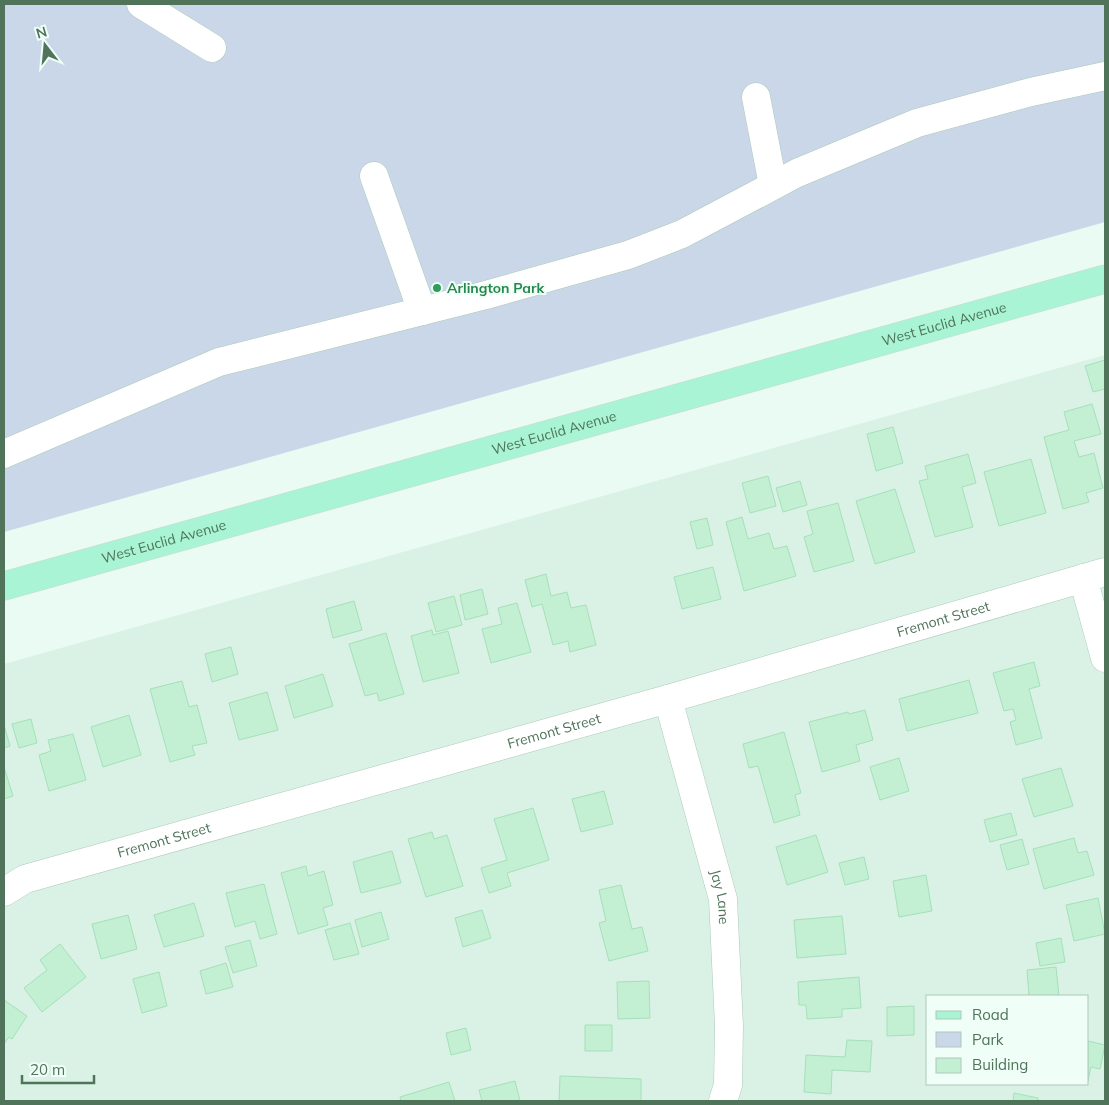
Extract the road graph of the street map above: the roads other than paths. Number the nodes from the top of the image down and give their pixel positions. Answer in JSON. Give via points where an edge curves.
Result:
{"nodes":[{"id":1,"x":141,"y":4,"type":"edge"},
{"id":2,"x":212,"y":48,"type":"dead end"},
{"id":3,"x":1105,"y":76,"type":"edge"},
{"id":4,"x":756,"y":97,"type":"dead end"},
{"id":5,"x":374,"y":176,"type":"dead end"},
{"id":6,"x":773,"y":185,"type":"junction"},
{"id":7,"x":1105,"y":280,"type":"edge"},
{"id":8,"x":422,"y":311,"type":"junction"},
{"id":9,"x":4,"y":454,"type":"edge"},
{"id":10,"x":1094,"y":575,"type":"edge"},
{"id":11,"x":4,"y":586,"type":"edge"},
{"id":12,"x":1105,"y":658,"type":"edge"},
{"id":13,"x":668,"y":699,"type":"junction"},
{"id":14,"x":4,"y":892,"type":"edge"},
{"id":15,"x":723,"y":1101,"type":"edge"}],
"edges":[{"from":1,"to":2,"type":"street"},
{"from":3,"to":6,"type":"street","via":[[916,123]]},
{"from":4,"to":6,"type":"street"},
{"from":5,"to":8,"type":"street"},
{"from":6,"to":8,"type":"street","via":[[682,234],[628,255]]},
{"from":7,"to":11,"type":"main road","name":"West Euclid Avenue"},
{"from":8,"to":9,"type":"street","via":[[219,362]]},
{"from":10,"to":12,"type":"street"},
{"from":10,"to":13,"type":"street","name":"Fremont Street"},
{"from":13,"to":14,"type":"street","name":"Fremont Street","via":[[25,879]]},
{"from":13,"to":15,"type":"street","name":"Jay Lane","via":[[723,899],[729,1026],[728,1085]]}]}
